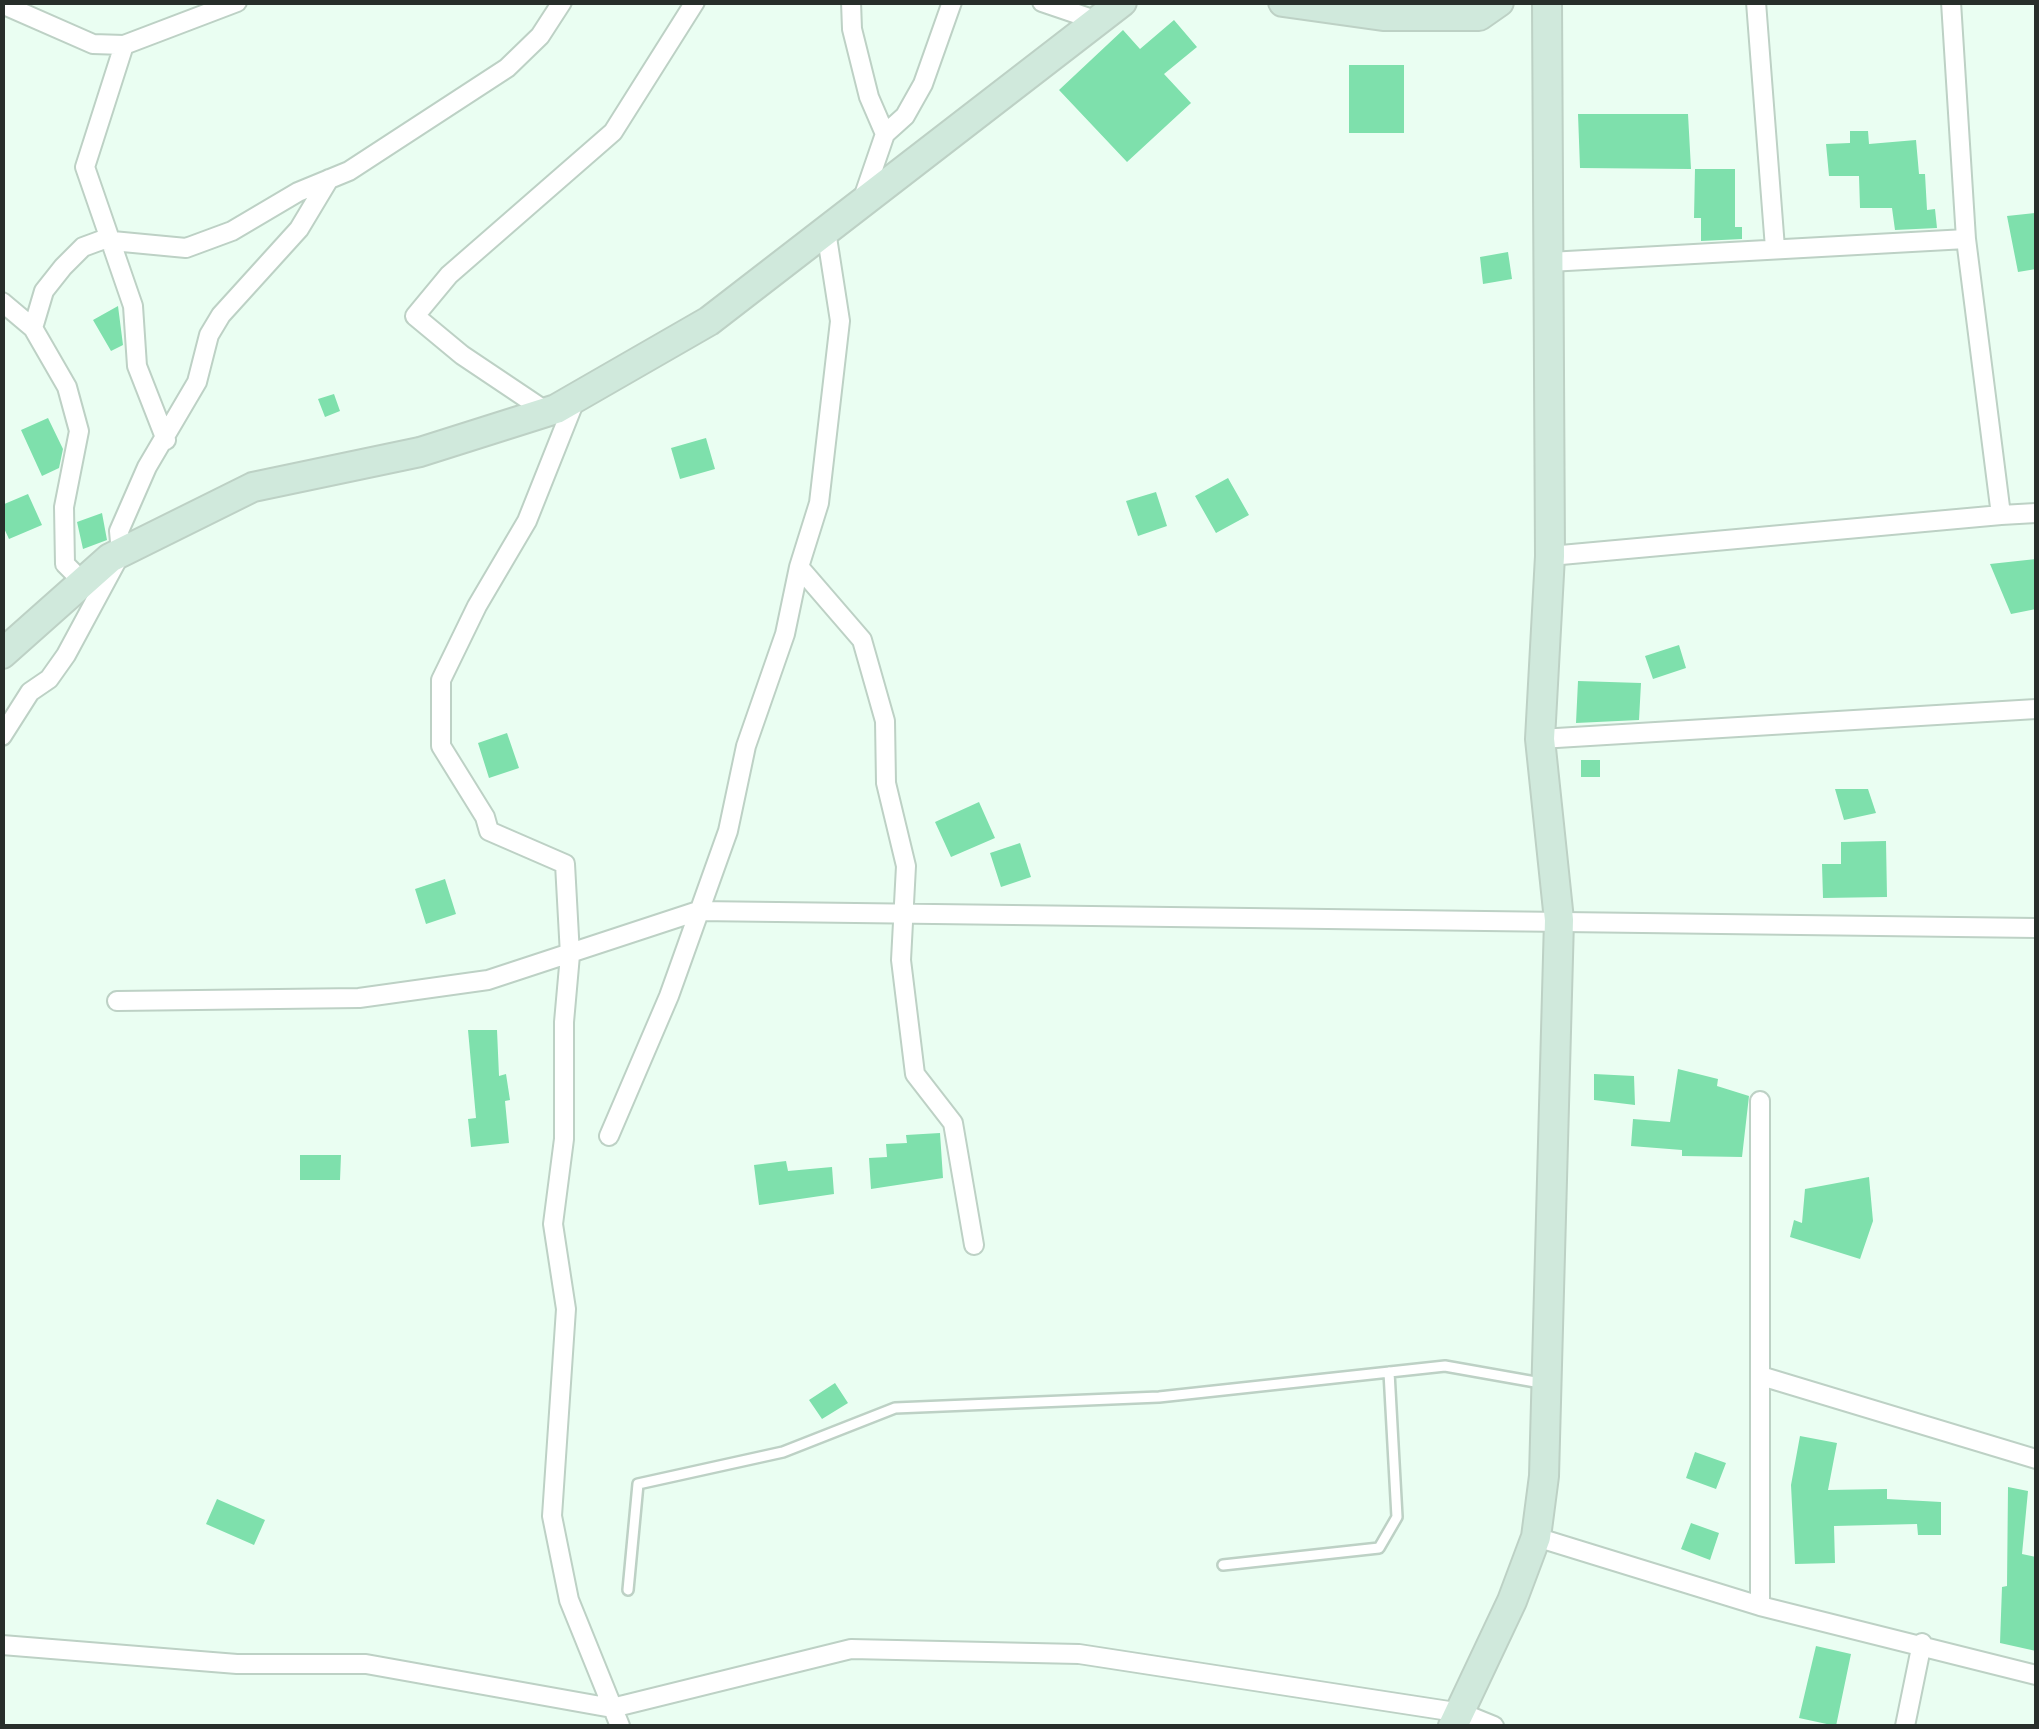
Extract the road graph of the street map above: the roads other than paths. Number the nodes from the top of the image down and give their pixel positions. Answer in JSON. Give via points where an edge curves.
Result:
{"nodes":[{"id":1,"x":237,"y":2,"type":"edge"},
{"id":2,"x":562,"y":2,"type":"edge"},
{"id":3,"x":695,"y":2,"type":"edge"},
{"id":4,"x":851,"y":2,"type":"edge"},
{"id":5,"x":952,"y":2,"type":"edge"},
{"id":6,"x":1042,"y":2,"type":"edge"},
{"id":7,"x":1122,"y":2,"type":"edge"},
{"id":8,"x":1283,"y":2,"type":"edge"},
{"id":9,"x":1499,"y":2,"type":"edge"},
{"id":10,"x":1548,"y":2,"type":"edge"},
{"id":11,"x":1756,"y":2,"type":"edge"},
{"id":12,"x":1951,"y":2,"type":"edge"},
{"id":13,"x":2,"y":4,"type":"edge"},
{"id":14,"x":1098,"y":21,"type":"junction"},
{"id":15,"x":124,"y":46,"type":"junction"},
{"id":16,"x":885,"y":134,"type":"junction"},
{"id":17,"x":329,"y":179,"type":"junction"},
{"id":18,"x":861,"y":204,"type":"junction"},
{"id":19,"x":826,"y":231,"type":"junction"},
{"id":20,"x":1966,"y":239,"type":"junction"},
{"id":21,"x":109,"y":240,"type":"junction"},
{"id":22,"x":1776,"y":248,"type":"junction"},
{"id":23,"x":1548,"y":262,"type":"junction"},
{"id":24,"x":2,"y":302,"type":"edge"},
{"id":25,"x":33,"y":328,"type":"junction"},
{"id":26,"x":576,"y":398,"type":"junction"},
{"id":27,"x":547,"y":412,"type":"junction"},
{"id":28,"x":166,"y":440,"type":"junction"},
{"id":29,"x":2036,"y":513,"type":"edge"},
{"id":30,"x":2001,"y":516,"type":"junction"},
{"id":31,"x":121,"y":553,"type":"junction"},
{"id":32,"x":1550,"y":556,"type":"junction"},
{"id":33,"x":799,"y":567,"type":"junction"},
{"id":34,"x":83,"y":582,"type":"junction"},
{"id":35,"x":2,"y":654,"type":"edge"},
{"id":36,"x":2036,"y":710,"type":"edge"},
{"id":37,"x":2,"y":736,"type":"edge"},
{"id":38,"x":1540,"y":740,"type":"junction"},
{"id":39,"x":698,"y":911,"type":"junction"},
{"id":40,"x":904,"y":917,"type":"junction"},
{"id":41,"x":1559,"y":920,"type":"junction"},
{"id":42,"x":2036,"y":928,"type":"edge"},
{"id":43,"x":570,"y":955,"type":"junction"},
{"id":44,"x":118,"y":1001,"type":"dead end"},
{"id":45,"x":1760,"y":1101,"type":"dead end"},
{"id":46,"x":609,"y":1136,"type":"dead end"},
{"id":47,"x":974,"y":1245,"type":"dead end"},
{"id":48,"x":1390,"y":1372,"type":"junction"},
{"id":49,"x":1761,"y":1376,"type":"junction"},
{"id":50,"x":1543,"y":1384,"type":"junction"},
{"id":51,"x":2036,"y":1459,"type":"edge"},
{"id":52,"x":1536,"y":1538,"type":"junction"},
{"id":53,"x":1223,"y":1566,"type":"dead end"},
{"id":54,"x":628,"y":1590,"type":"dead end"},
{"id":55,"x":1760,"y":1606,"type":"junction"},
{"id":56,"x":1922,"y":1643,"type":"junction"},
{"id":57,"x":2,"y":1646,"type":"edge"},
{"id":58,"x":2036,"y":1674,"type":"edge"},
{"id":59,"x":612,"y":1708,"type":"junction"},
{"id":60,"x":1457,"y":1720,"type":"edge"},
{"id":61,"x":620,"y":1726,"type":"edge"},
{"id":62,"x":1494,"y":1726,"type":"edge"},
{"id":63,"x":1905,"y":1726,"type":"edge"}],
"edges":[{"from":1,"to":15,"type":"street"},
{"from":2,"to":17,"type":"street","via":[[507,68]]},
{"from":3,"to":27,"type":"street","via":[[613,132],[448,275],[416,316],[462,356]]},
{"from":4,"to":16,"type":"street","via":[[868,97]]},
{"from":5,"to":16,"type":"street","via":[[923,84],[905,116]]},
{"from":6,"to":14,"type":"street"},
{"from":7,"to":14,"type":"street"},
{"from":8,"to":9,"type":"street","via":[[1383,16],[1479,16]]},
{"from":10,"to":23,"type":"street"},
{"from":11,"to":22,"type":"street"},
{"from":12,"to":20,"type":"street"},
{"from":13,"to":15,"type":"street","via":[[93,44]]},
{"from":14,"to":18,"type":"street"},
{"from":15,"to":21,"type":"street","via":[[84,167]]},
{"from":16,"to":18,"type":"street"},
{"from":17,"to":21,"type":"street","via":[[186,248]]},
{"from":17,"to":28,"type":"street","via":[[300,228],[221,314],[198,382]]},
{"from":18,"to":19,"type":"street"},
{"from":19,"to":26,"type":"street","via":[[710,321]]},
{"from":19,"to":33,"type":"street","via":[[840,321],[819,504]]},
{"from":20,"to":22,"type":"street"},
{"from":20,"to":30,"type":"street"},
{"from":21,"to":25,"type":"street","via":[[82,247],[63,267],[44,291]]},
{"from":21,"to":28,"type":"street","via":[[133,306],[137,366]]},
{"from":22,"to":23,"type":"street"},
{"from":23,"to":32,"type":"street"},
{"from":24,"to":25,"type":"street"},
{"from":25,"to":34,"type":"street","via":[[67,387],[79,431],[64,506],[65,564]]},
{"from":26,"to":27,"type":"street"},
{"from":26,"to":43,"type":"street","via":[[527,521],[441,680],[441,746],[489,830],[564,864]]},
{"from":27,"to":31,"type":"street","via":[[420,452],[253,487]]},
{"from":28,"to":31,"type":"street","via":[[119,531]]},
{"from":29,"to":30,"type":"street"},
{"from":30,"to":32,"type":"street"},
{"from":31,"to":34,"type":"street"},
{"from":31,"to":37,"type":"street","via":[[66,655],[49,680],[30,692]]},
{"from":32,"to":38,"type":"street"},
{"from":33,"to":39,"type":"street","via":[[728,831]]},
{"from":33,"to":40,"type":"street","via":[[862,640],[885,721],[886,783],[906,866]]},
{"from":34,"to":35,"type":"street"},
{"from":36,"to":38,"type":"street"},
{"from":38,"to":41,"type":"street"},
{"from":39,"to":40,"type":"street"},
{"from":39,"to":43,"type":"street"},
{"from":39,"to":46,"type":"street"},
{"from":40,"to":41,"type":"street"},
{"from":40,"to":47,"type":"street","via":[[901,960],[915,1074],[952,1123]]},
{"from":41,"to":42,"type":"street"},
{"from":41,"to":50,"type":"street"},
{"from":43,"to":44,"type":"street","via":[[488,980],[359,998]]},
{"from":43,"to":59,"type":"street","via":[[564,1139],[553,1224],[566,1309],[552,1516],[569,1600]]},
{"from":45,"to":49,"type":"street"},
{"from":48,"to":50,"type":"lane","via":[[1445,1366]]},
{"from":48,"to":53,"type":"lane","via":[[1397,1517],[1379,1548]]},
{"from":48,"to":54,"type":"lane","via":[[1158,1397],[896,1408],[783,1452],[638,1484]]},
{"from":49,"to":51,"type":"street"},
{"from":49,"to":55,"type":"street"},
{"from":50,"to":52,"type":"street","via":[[1544,1476]]},
{"from":52,"to":55,"type":"street"},
{"from":52,"to":60,"type":"street"},
{"from":55,"to":56,"type":"street"},
{"from":56,"to":58,"type":"street"},
{"from":56,"to":63,"type":"street"},
{"from":57,"to":59,"type":"street","via":[[237,1664],[366,1664]]},
{"from":59,"to":60,"type":"street","via":[[850,1649],[1080,1654]]},
{"from":59,"to":61,"type":"street"},
{"from":60,"to":62,"type":"street"}]}
